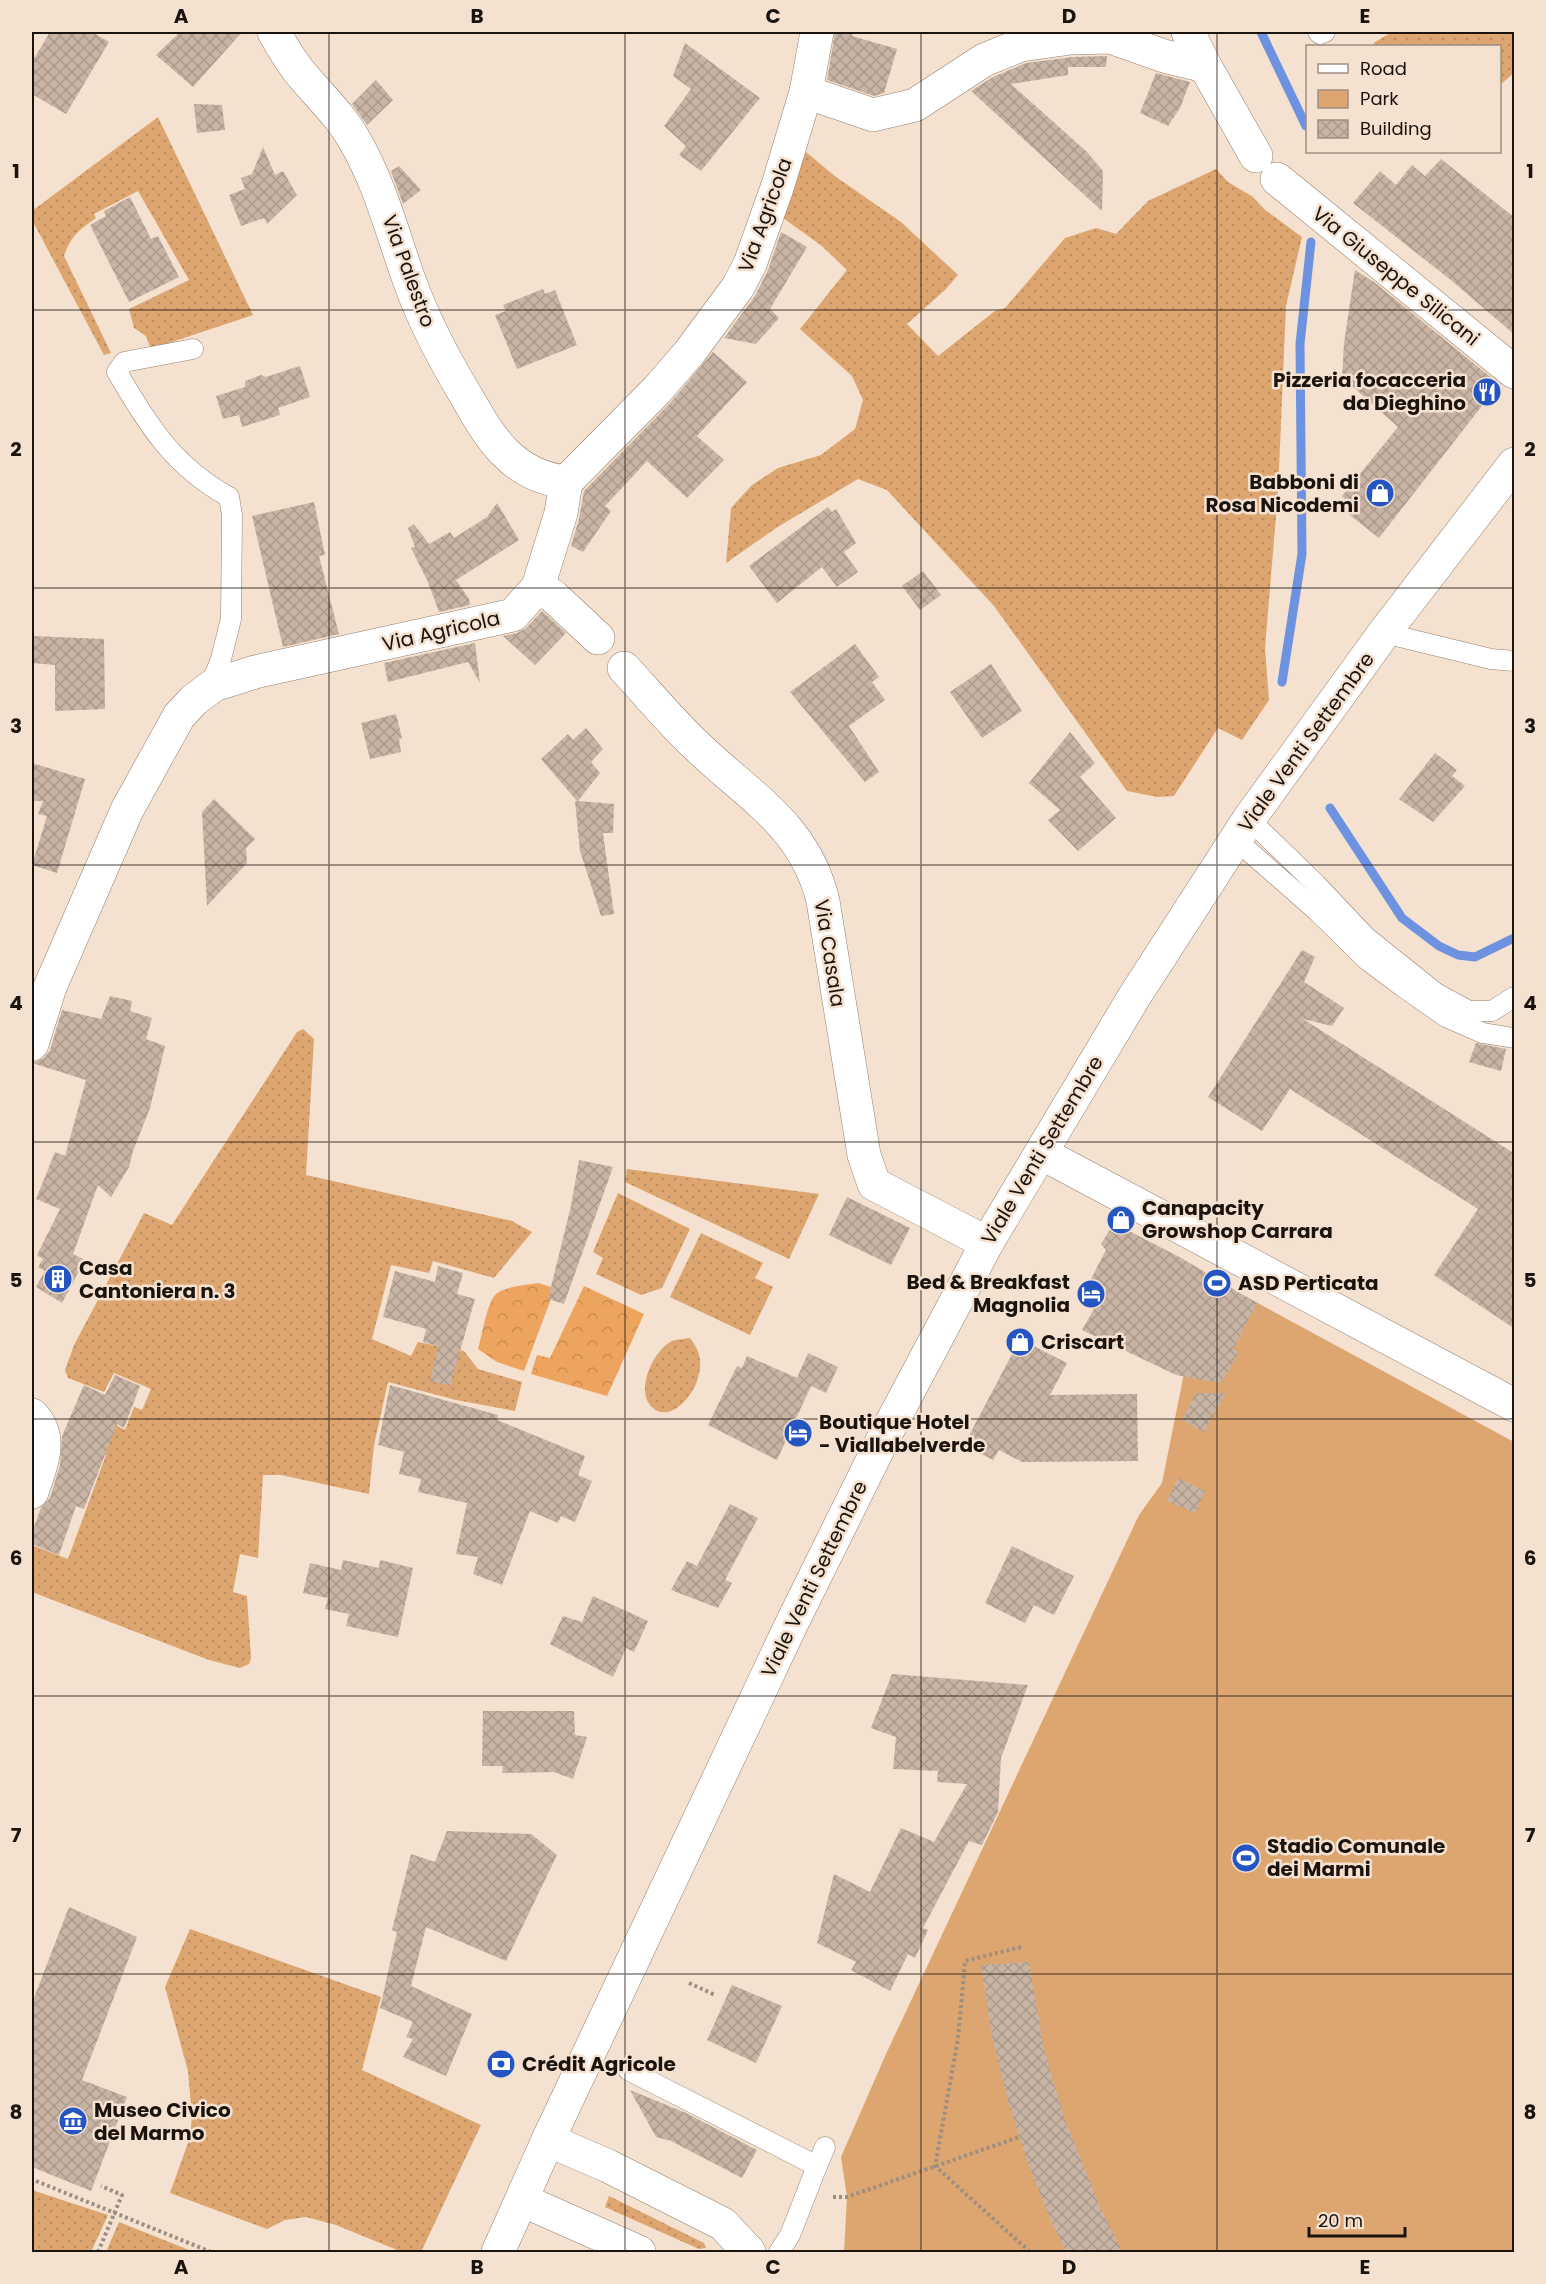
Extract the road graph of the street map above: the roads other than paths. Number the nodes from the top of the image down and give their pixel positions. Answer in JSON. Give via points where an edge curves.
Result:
{"nodes":[{"id":1,"x":274,"y":32,"type":"edge"},
{"id":2,"x":818,"y":32,"type":"edge"},
{"id":3,"x":1188,"y":32,"type":"edge"},
{"id":4,"x":1318,"y":32,"type":"edge"},
{"id":5,"x":1325,"y":32,"type":"edge"},
{"id":6,"x":1205,"y":66,"type":"junction"},
{"id":7,"x":806,"y":92,"type":"junction"},
{"id":8,"x":1256,"y":156,"type":"dead end"},
{"id":9,"x":1286,"y":187,"type":"dead end"},
{"id":10,"x":193,"y":349,"type":"dead end"},
{"id":11,"x":1515,"y":372,"type":"edge"},
{"id":12,"x":1515,"y":464,"type":"edge"},
{"id":13,"x":566,"y":482,"type":"junction"},
{"id":14,"x":538,"y":587,"type":"junction"},
{"id":15,"x":1384,"y":633,"type":"junction"},
{"id":16,"x":598,"y":638,"type":"dead end"},
{"id":17,"x":1515,"y":661,"type":"edge"},
{"id":18,"x":624,"y":668,"type":"dead end"},
{"id":19,"x":209,"y":689,"type":"junction"},
{"id":20,"x":1243,"y":830,"type":"junction"},
{"id":21,"x":1515,"y":997,"type":"edge"},
{"id":22,"x":1515,"y":1038,"type":"edge"},
{"id":23,"x":32,"y":1044,"type":"edge"},
{"id":24,"x":1041,"y":1153,"type":"junction"},
{"id":25,"x":987,"y":1243,"type":"junction"},
{"id":26,"x":1515,"y":1405,"type":"edge"},
{"id":27,"x":32,"y":1415,"type":"edge"},
{"id":28,"x":32,"y":1492,"type":"edge"},
{"id":29,"x":628,"y":2070,"type":"dead end"},
{"id":30,"x":548,"y":2140,"type":"junction"},
{"id":31,"x":825,"y":2147,"type":"dead end"},
{"id":32,"x":817,"y":2166,"type":"junction"},
{"id":33,"x":522,"y":2200,"type":"junction"},
{"id":34,"x":498,"y":2253,"type":"edge"},
{"id":35,"x":639,"y":2253,"type":"edge"},
{"id":36,"x":749,"y":2253,"type":"edge"},
{"id":37,"x":779,"y":2253,"type":"edge"}],
"edges":[{"from":1,"to":13,"type":"street","name":"Via Palestro","via":[[298,70],[355,140],[384,200],[427,325],[491,438],[505,455],[526,469],[549,480]]},
{"from":2,"to":7,"type":"street","name":"Via Agricola"},
{"from":3,"to":6,"type":"street"},
{"from":4,"to":5,"type":"lane"},
{"from":6,"to":7,"type":"street","via":[[1110,37],[1071,38],[1021,45],[984,60],[915,105],[873,115]]},
{"from":6,"to":8,"type":"street"},
{"from":7,"to":13,"type":"street","name":"Via Agricola","via":[[766,224],[738,287],[657,390]]},
{"from":9,"to":11,"type":"street","name":"Via Giuseppe Silicani"},
{"from":10,"to":19,"type":"lane","via":[[124,362],[117,372],[163,444],[183,466],[229,497],[231,619]]},
{"from":12,"to":15,"type":"street","name":"Viale Venti Settembre"},
{"from":13,"to":14,"type":"street","name":"Via Agricola","via":[[561,513]]},
{"from":14,"to":16,"type":"street","via":[[554,596]]},
{"from":14,"to":19,"type":"street","name":"Via Agricola","via":[[513,615],[255,672]]},
{"from":15,"to":17,"type":"lane","via":[[1491,659]]},
{"from":15,"to":20,"type":"street","name":"Viale Venti Settembre"},
{"from":18,"to":25,"type":"street","name":"Via Casala","via":[[698,748],[743,785],[791,833],[808,859],[823,901],[864,1155],[874,1184]]},
{"from":19,"to":23,"type":"street","name":"Via Agricola","via":[[179,716],[127,810],[50,987]]},
{"from":20,"to":21,"type":"lane","via":[[1316,884],[1366,937],[1436,993],[1469,1011],[1492,1011]]},
{"from":20,"to":22,"type":"lane","via":[[1367,960],[1446,1017],[1483,1033]]},
{"from":20,"to":24,"type":"street","name":"Viale Venti Settembre","via":[[1134,997]]},
{"from":24,"to":25,"type":"street","name":"Viale Venti Settembre"},
{"from":24,"to":26,"type":"street"},
{"from":25,"to":30,"type":"street","name":"Viale Venti Settembre","via":[[882,1441],[791,1625]]},
{"from":27,"to":28,"type":"street","via":[[41,1425],[45,1442]]},
{"from":29,"to":32,"type":"lane"},
{"from":30,"to":33,"type":"street","name":"Viale Venti Settembre"},
{"from":30,"to":36,"type":"street","via":[[723,2224]]},
{"from":31,"to":32,"type":"lane"},
{"from":32,"to":37,"type":"lane"},
{"from":33,"to":34,"type":"street","name":"Viale Venti Settembre"},
{"from":33,"to":35,"type":"street"}]}
